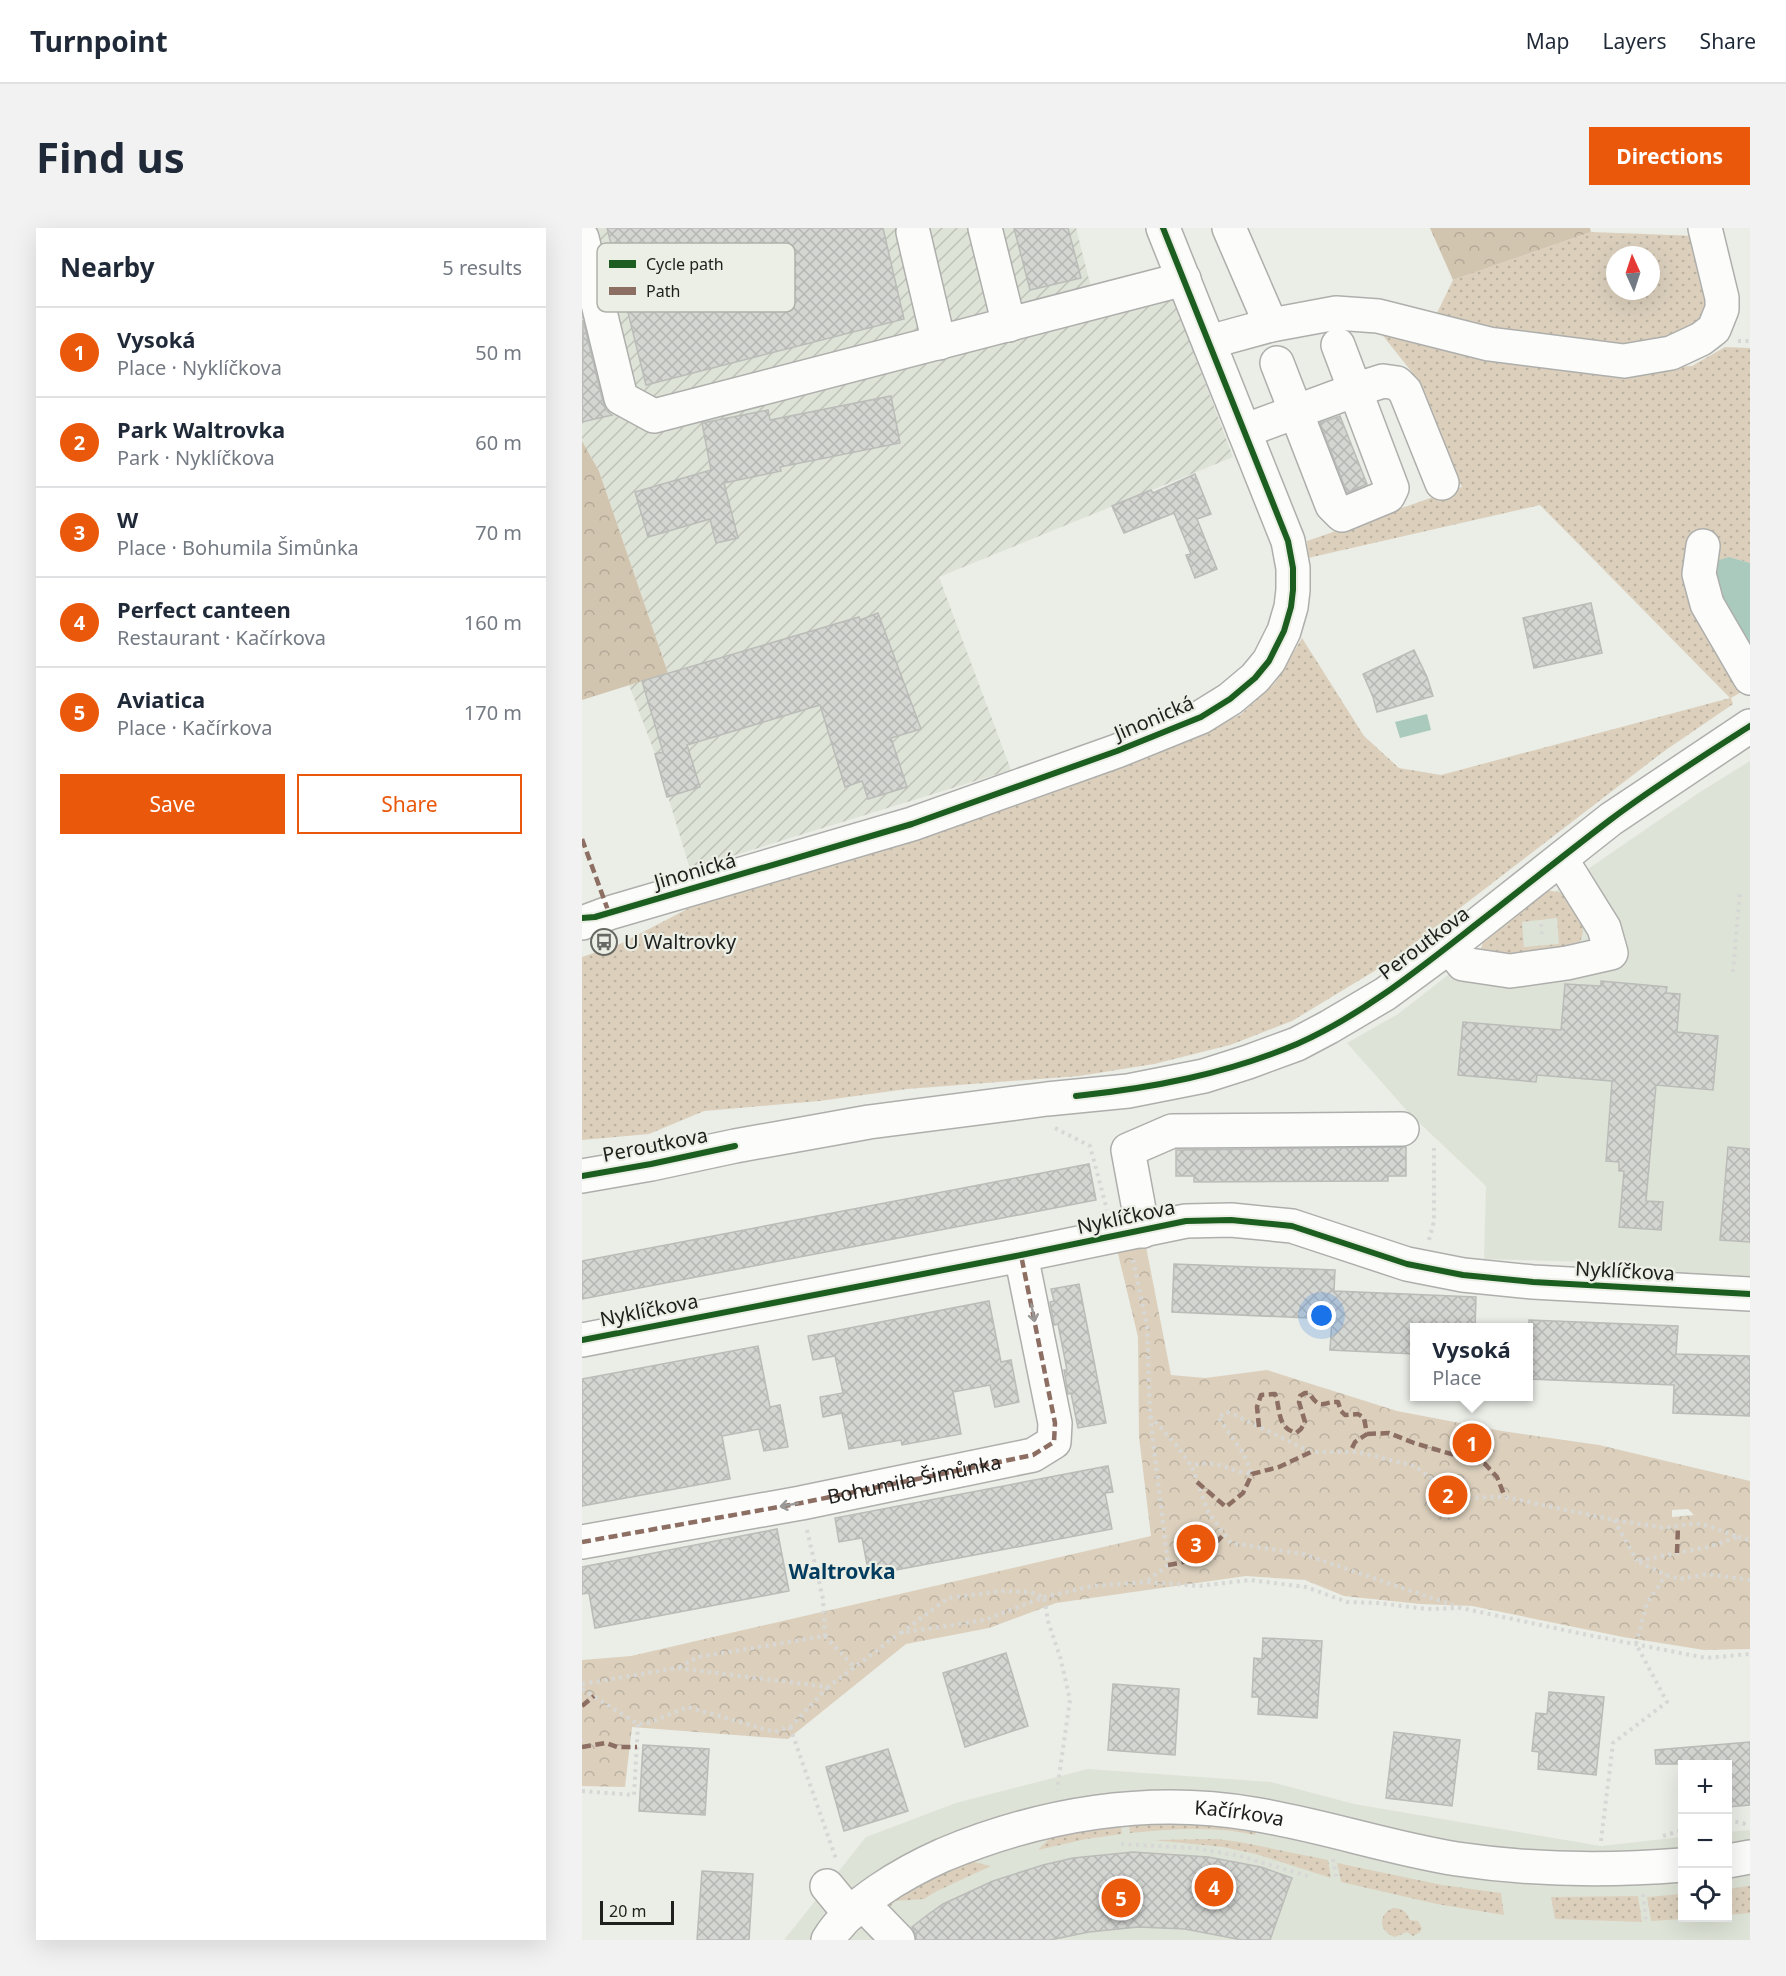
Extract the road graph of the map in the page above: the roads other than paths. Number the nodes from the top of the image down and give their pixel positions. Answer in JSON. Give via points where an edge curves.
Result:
{"nodes":[{"id":1,"x":985,"y":228,"type":"edge"},
{"id":2,"x":1163,"y":228,"type":"edge"},
{"id":3,"x":1230,"y":228,"type":"edge"},
{"id":4,"x":1705,"y":228,"type":"edge"},
{"id":5,"x":913,"y":232,"type":"dead end"},
{"id":6,"x":582,"y":238,"type":"edge"},
{"id":7,"x":1184,"y":279,"type":"junction"},
{"id":8,"x":597,"y":300,"type":"edge"},
{"id":9,"x":600,"y":312,"type":"edge"},
{"id":10,"x":1009,"y":325,"type":"junction"},
{"id":11,"x":1271,"y":325,"type":"junction"},
{"id":12,"x":1209,"y":342,"type":"junction"},
{"id":13,"x":939,"y":343,"type":"junction"},
{"id":14,"x":1338,"y":345,"type":"dead end"},
{"id":15,"x":1277,"y":363,"type":"dead end"},
{"id":16,"x":1355,"y":390,"type":"junction"},
{"id":17,"x":1296,"y":411,"type":"junction"},
{"id":18,"x":1244,"y":431,"type":"junction"},
{"id":19,"x":1442,"y":483,"type":"dead end"},
{"id":20,"x":1703,"y":546,"type":"dead end"},
{"id":21,"x":1750,"y":678,"type":"edge"},
{"id":22,"x":1750,"y":726,"type":"edge"},
{"id":23,"x":1561,"y":859,"type":"junction"},
{"id":24,"x":586,"y":919,"type":"edge"},
{"id":25,"x":1449,"y":947,"type":"junction"},
{"id":26,"x":1402,"y":1129,"type":"dead end"},
{"id":27,"x":582,"y":1176,"type":"edge"},
{"id":28,"x":1134,"y":1232,"type":"junction"},
{"id":29,"x":1022,"y":1255,"type":"junction"},
{"id":30,"x":1750,"y":1294,"type":"edge"},
{"id":31,"x":582,"y":1340,"type":"edge"},
{"id":32,"x":582,"y":1542,"type":"edge"},
{"id":33,"x":1750,"y":1857,"type":"edge"},
{"id":34,"x":1732,"y":1860,"type":"edge"},
{"id":35,"x":1678,"y":1865,"type":"edge"},
{"id":36,"x":832,"y":1874,"type":"road end"},
{"id":37,"x":856,"y":1909,"type":"junction"},
{"id":38,"x":828,"y":1940,"type":"edge"},
{"id":39,"x":898,"y":1940,"type":"edge"}],
"edges":[{"from":1,"to":10,"type":"street"},
{"from":2,"to":7,"type":"street","name":"Jinonická"},
{"from":3,"to":11,"type":"street"},
{"from":4,"to":11,"type":"street","via":[[1722,309],[1714,329],[1671,353],[1624,361],[1548,352],[1489,344],[1378,316],[1336,313]]},
{"from":5,"to":13,"type":"street"},
{"from":6,"to":8,"type":"street"},
{"from":7,"to":10,"type":"street"},
{"from":7,"to":12,"type":"street","name":"Jinonická"},
{"from":9,"to":13,"type":"street","via":[[621,398],[654,416]]},
{"from":10,"to":13,"type":"street"},
{"from":11,"to":12,"type":"street"},
{"from":12,"to":18,"type":"street","name":"Jinonická"},
{"from":14,"to":16,"type":"street"},
{"from":15,"to":17,"type":"street"},
{"from":16,"to":17,"type":"street"},
{"from":16,"to":17,"type":"street","via":[[1392,488],[1388,496],[1342,515],[1332,505]]},
{"from":16,"to":19,"type":"street","via":[[1383,381],[1397,382],[1406,391]]},
{"from":17,"to":18,"type":"street"},
{"from":18,"to":24,"type":"street","name":"Jinonická","via":[[1288,541],[1293,590],[1284,630],[1269,661],[1230,699],[1201,717],[1117,752],[912,825]]},
{"from":20,"to":21,"type":"street","via":[[1699,574],[1707,604]]},
{"from":22,"to":23,"type":"street","name":"Peroutkova","via":[[1611,819]]},
{"from":23,"to":25,"type":"street","name":"Peroutkova"},
{"from":23,"to":25,"type":"street","via":[[1605,928],[1611,953],[1510,971],[1463,964]]},
{"from":25,"to":27,"type":"street","name":"Peroutkova","via":[[1385,994],[1329,1028],[1297,1044],[1203,1076],[1128,1091],[869,1122]]},
{"from":26,"to":28,"type":"street","via":[[1172,1131],[1128,1150]]},
{"from":28,"to":29,"type":"street","name":"Nyklíčkova"},
{"from":28,"to":30,"type":"street","name":"Nyklíčkova","via":[[1186,1221],[1292,1226],[1407,1264],[1463,1275]]},
{"from":29,"to":31,"type":"street","name":"Nyklíčkova"},
{"from":29,"to":32,"type":"street","name":"Bohumila Šimůnka","one_way":true,"via":[[1055,1423],[1054,1443],[1033,1455],[801,1503]]},
{"from":33,"to":34,"type":"street"},
{"from":35,"to":37,"type":"street","name":"Kačírkova","via":[[1567,1868],[1458,1859],[1254,1814],[1149,1807],[1079,1814],[1001,1834],[927,1862]]},
{"from":36,"to":37,"type":"street"},
{"from":37,"to":38,"type":"street","name":"Kačírkova"},
{"from":37,"to":39,"type":"street"}]}
